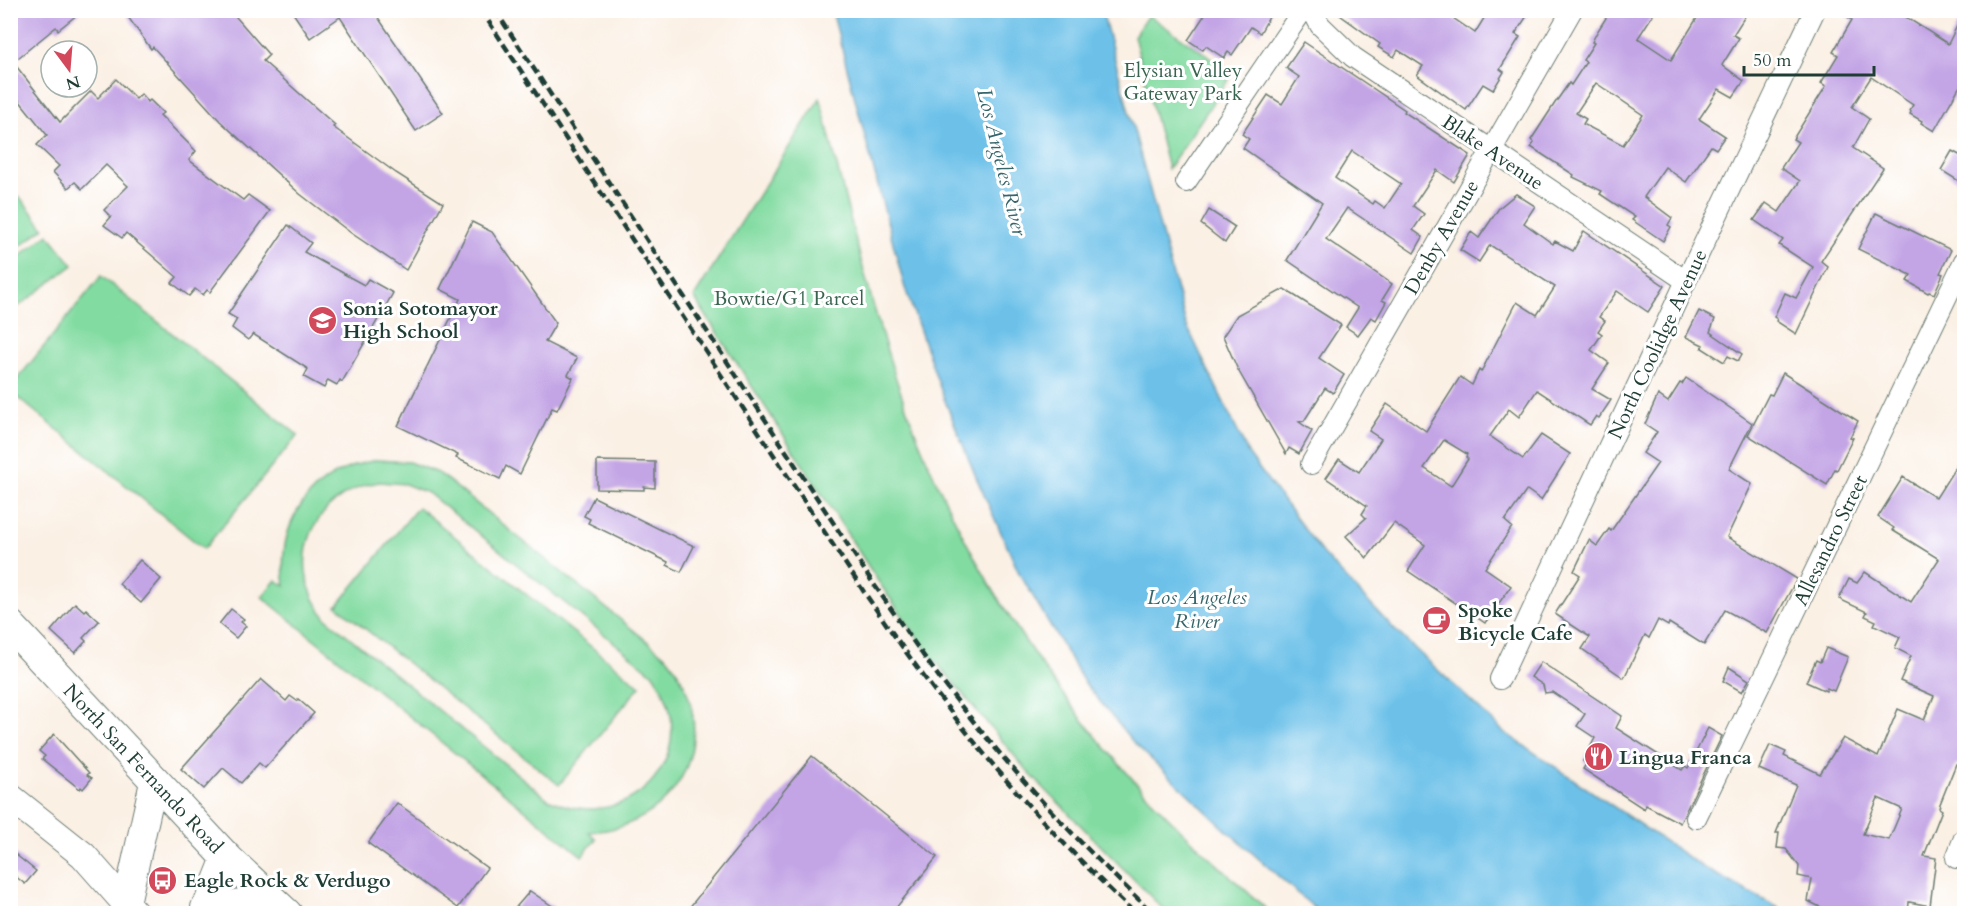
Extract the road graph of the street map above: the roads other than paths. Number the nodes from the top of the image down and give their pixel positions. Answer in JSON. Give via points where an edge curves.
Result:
{"nodes":[{"id":1,"x":1303,"y":10,"type":"edge"},
{"id":2,"x":1312,"y":10,"type":"edge"},
{"id":3,"x":1572,"y":10,"type":"edge"},
{"id":4,"x":1815,"y":10,"type":"edge"},
{"id":5,"x":1491,"y":150,"type":"junction"},
{"id":6,"x":1186,"y":182,"type":"dead end"},
{"id":7,"x":1965,"y":261,"type":"edge"},
{"id":8,"x":1686,"y":281,"type":"junction"},
{"id":9,"x":1311,"y":464,"type":"dead end"},
{"id":10,"x":10,"y":625,"type":"edge"},
{"id":11,"x":1500,"y":679,"type":"dead end"},
{"id":12,"x":154,"y":780,"type":"junction"},
{"id":13,"x":10,"y":797,"type":"edge"},
{"id":14,"x":1696,"y":818,"type":"dead end"},
{"id":15,"x":1965,"y":838,"type":"edge"},
{"id":16,"x":227,"y":858,"type":"junction"},
{"id":17,"x":1956,"y":858,"type":"dead end"},
{"id":18,"x":279,"y":909,"type":"edge"},
{"id":19,"x":129,"y":910,"type":"edge"},
{"id":20,"x":206,"y":911,"type":"edge"}],
"edges":[{"from":1,"to":6,"type":"street"},
{"from":2,"to":5,"type":"street","name":"Blake Avenue","via":[[1320,25],[1353,57]]},
{"from":3,"to":5,"type":"street","name":"Denby Avenue"},
{"from":4,"to":8,"type":"street","name":"North Coolidge Avenue"},
{"from":5,"to":8,"type":"street","name":"Blake Avenue"},
{"from":5,"to":9,"type":"street","name":"Denby Avenue"},
{"from":7,"to":14,"type":"street","name":"Allesandro Street"},
{"from":8,"to":11,"type":"street","name":"North Coolidge Avenue"},
{"from":10,"to":12,"type":"main road","name":"North San Fernando Road"},
{"from":12,"to":16,"type":"main road","name":"North San Fernando Road"},
{"from":12,"to":19,"type":"street"},
{"from":13,"to":19,"type":"street","via":[[83,855]]},
{"from":15,"to":17,"type":"street"},
{"from":16,"to":18,"type":"main road","name":"North San Fernando Road"},
{"from":16,"to":20,"type":"main road"},
{"from":18,"to":20,"type":"main road"}]}
